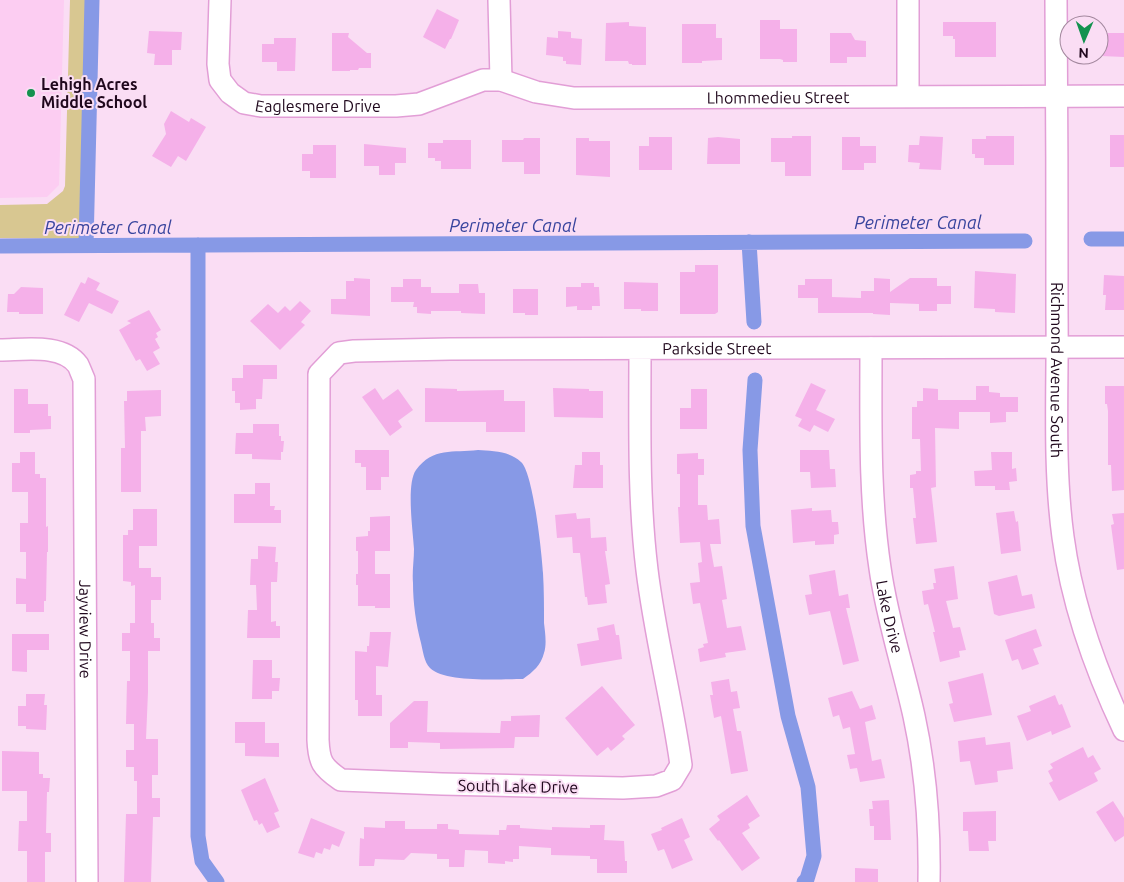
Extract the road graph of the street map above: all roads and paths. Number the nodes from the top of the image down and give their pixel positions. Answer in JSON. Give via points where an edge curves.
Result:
{"nodes":[{"id":1,"x":220,"y":0,"type":"edge"},
{"id":2,"x":499,"y":0,"type":"edge"},
{"id":3,"x":908,"y":0,"type":"edge"},
{"id":4,"x":1056,"y":0,"type":"edge"},
{"id":5,"x":501,"y":80,"type":"junction"},
{"id":6,"x":908,"y":96,"type":"junction"},
{"id":7,"x":1057,"y":96,"type":"junction"},
{"id":8,"x":1124,"y":96,"type":"edge"},
{"id":9,"x":1124,"y":347,"type":"edge"},
{"id":10,"x":871,"y":348,"type":"junction"},
{"id":11,"x":1058,"y":348,"type":"junction"},
{"id":12,"x":640,"y":349,"type":"junction"},
{"id":13,"x":0,"y":350,"type":"edge"},
{"id":14,"x":318,"y":374,"type":"joint"},
{"id":15,"x":1124,"y":730,"type":"edge"},
{"id":16,"x":87,"y":882,"type":"edge"},
{"id":17,"x":929,"y":882,"type":"edge"}],
"edges":[{"from":1,"to":5,"type":"street","name":"Eaglesmere Drive","via":[[220,80],[244,103],[261,106],[419,104],[483,80]]},
{"from":2,"to":5,"type":"street"},
{"from":3,"to":6,"type":"street"},
{"from":4,"to":7,"type":"street","name":"Richmond Avenue South"},
{"from":5,"to":6,"type":"street","name":"Lhommedieu Street","via":[[536,92],[574,98]]},
{"from":6,"to":7,"type":"street","name":"Lhommedieu Street"},
{"from":7,"to":8,"type":"street","name":"Lhommedieu Street"},
{"from":7,"to":11,"type":"street","name":"Richmond Avenue South"},
{"from":9,"to":11,"type":"street","name":"Parkside Street"},
{"from":10,"to":11,"type":"street","name":"Parkside Street"},
{"from":10,"to":12,"type":"street","name":"Parkside Street"},
{"from":10,"to":17,"type":"street","name":"Lake Drive","via":[[871,465],[876,535],[889,621],[914,716],[924,775]]},
{"from":11,"to":15,"type":"street","name":"Richmond Avenue South","via":[[1058,479],[1063,538],[1080,617],[1105,690]]},
{"from":12,"to":14,"type":"street","name":"Parkside Street","via":[[354,351],[339,353]]},
{"from":12,"to":14,"type":"street","name":"South Lake Drive","via":[[640,487],[644,538],[656,633],[681,765],[672,780],[656,786],[604,788],[340,780],[328,770],[319,756],[318,740]]},
{"from":13,"to":16,"type":"street","name":"Jayview Drive","via":[[48,350],[65,354],[77,364],[83,377]]}]}
